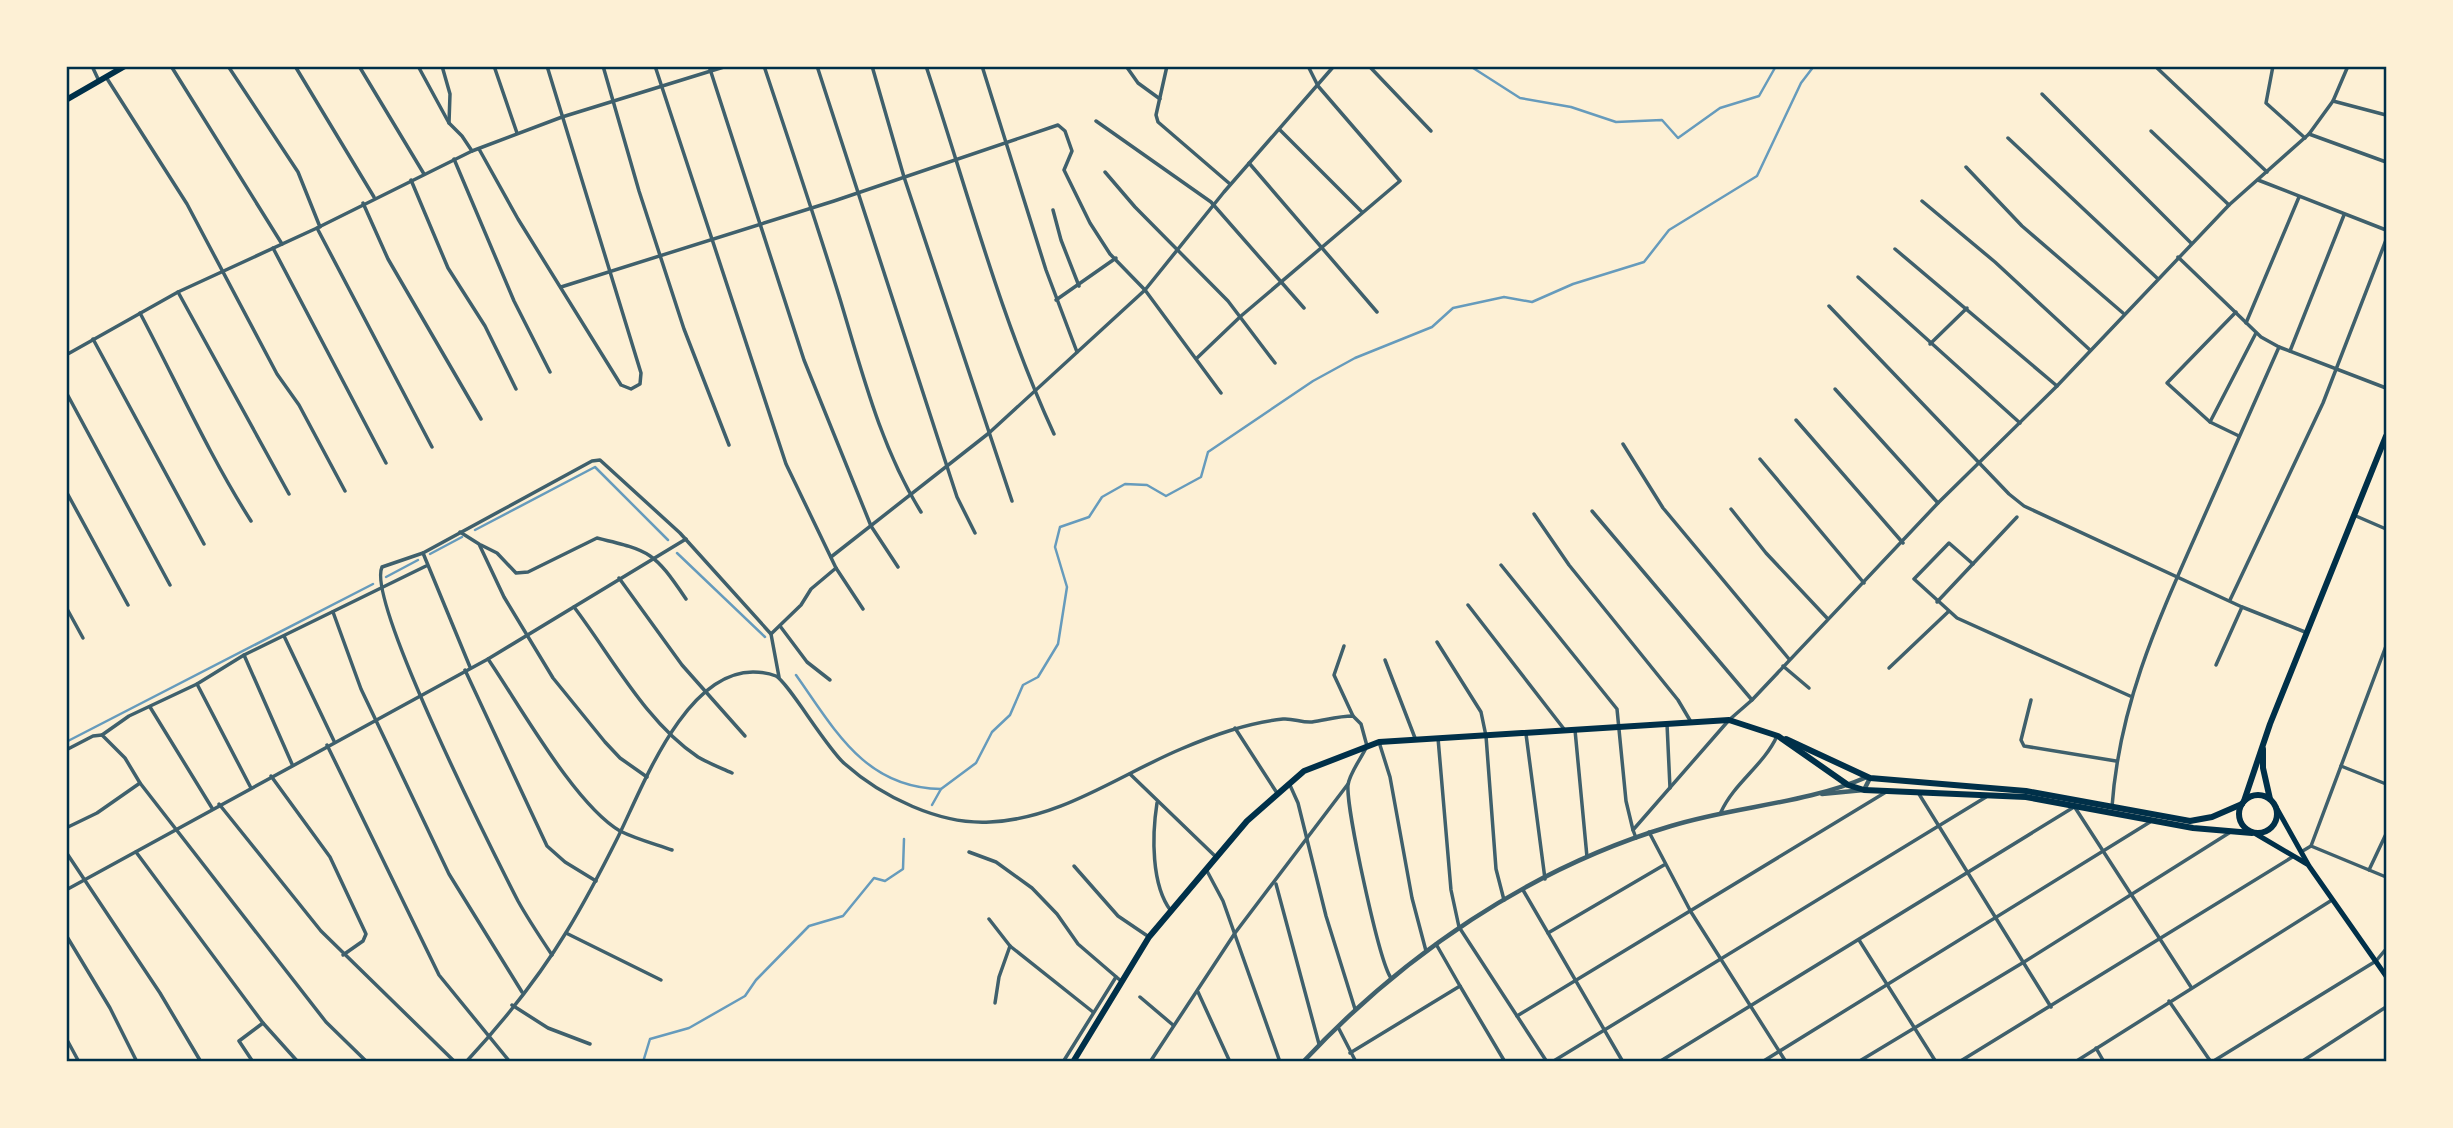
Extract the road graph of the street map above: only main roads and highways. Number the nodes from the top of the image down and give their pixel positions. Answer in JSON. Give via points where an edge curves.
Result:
{"nodes":[{"id":1,"x":125,"y":66,"type":"edge"},
{"id":2,"x":66,"y":100,"type":"edge"},
{"id":3,"x":2386,"y":436,"type":"edge"},
{"id":4,"x":1778,"y":736,"type":"junction"},
{"id":5,"x":2264,"y":740,"type":"junction"},
{"id":6,"x":2270,"y":799,"type":"junction"},
{"id":7,"x":2243,"y":803,"type":"junction"},
{"id":8,"x":2276,"y":807,"type":"junction"},
{"id":9,"x":2254,"y":833,"type":"junction"},
{"id":10,"x":2309,"y":866,"type":"junction"},
{"id":11,"x":2386,"y":976,"type":"edge"},
{"id":12,"x":1073,"y":1062,"type":"edge"}],
"edges":[{"from":1,"to":2,"type":"main road"},
{"from":3,"to":5,"type":"main road"},
{"from":4,"to":7,"type":"main road","via":[[1868,777],[2026,791],[2190,821]]},
{"from":4,"to":9,"type":"main road","via":[[1848,785],[1864,790],[1991,793],[2150,822]]},
{"from":4,"to":12,"type":"main road","via":[[1729,720],[1691,722],[1415,738],[1379,742],[1325,761],[1277,793],[1149,937]]},
{"from":5,"to":6,"type":"main road","via":[[2263,768]]},
{"from":5,"to":7,"type":"main road"},
{"from":6,"to":7,"type":"main road","via":[[2259,795]]},
{"from":6,"to":8,"type":"main road"},
{"from":7,"to":9,"type":"main road","via":[[2240,821]]},
{"from":8,"to":9,"type":"main road","via":[[2275,824],[2267,832]]},
{"from":8,"to":10,"type":"main road"},
{"from":9,"to":10,"type":"main road"},
{"from":10,"to":11,"type":"main road"}]}
